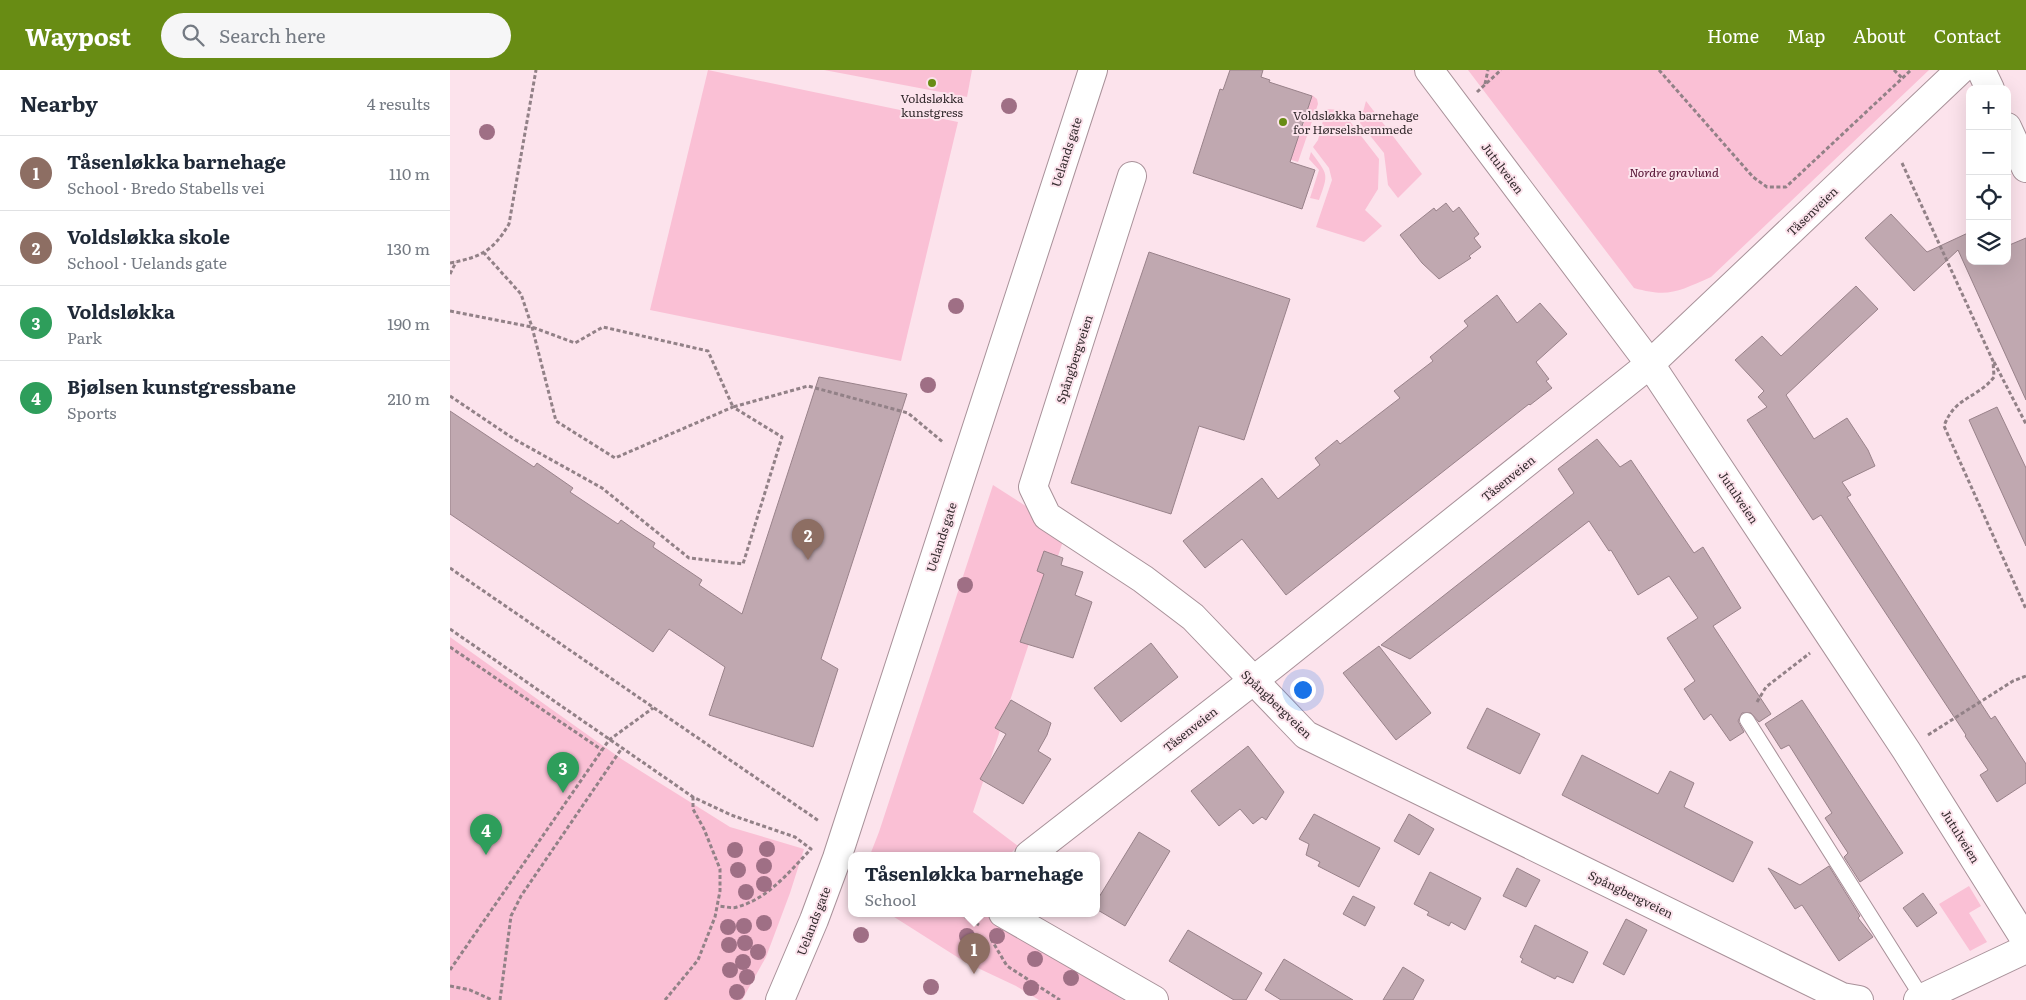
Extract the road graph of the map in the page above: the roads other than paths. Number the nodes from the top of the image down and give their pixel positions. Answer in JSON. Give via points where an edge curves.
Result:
{"nodes":[{"id":1,"x":1093,"y":70,"type":"edge"},
{"id":2,"x":1428,"y":70,"type":"edge"},
{"id":3,"x":1960,"y":70,"type":"edge"},
{"id":4,"x":1981,"y":70,"type":"edge"},
{"id":5,"x":1988,"y":85,"type":"edge"},
{"id":6,"x":2008,"y":130,"type":"edge"},
{"id":7,"x":2026,"y":168,"type":"edge"},
{"id":8,"x":1132,"y":176,"type":"dead end"},
{"id":9,"x":1650,"y":364,"type":"junction"},
{"id":10,"x":1252,"y":681,"type":"junction"},
{"id":11,"x":1747,"y":720,"type":"road end"},
{"id":12,"x":1033,"y":852,"type":"edge"},
{"id":13,"x":998,"y":919,"type":"edge"},
{"id":14,"x":2026,"y":941,"type":"edge"},
{"id":15,"x":2026,"y":949,"type":"edge"},
{"id":16,"x":780,"y":1000,"type":"edge"},
{"id":17,"x":1154,"y":1000,"type":"edge"},
{"id":18,"x":1859,"y":1000,"type":"edge"},
{"id":19,"x":1920,"y":1000,"type":"edge"}],
"edges":[{"from":1,"to":16,"type":"street","name":"Uelands gate","via":[[837,858]]},
{"from":2,"to":9,"type":"street","name":"Jutulveien"},
{"from":3,"to":9,"type":"street","name":"Tåsenveien"},
{"from":4,"to":5,"type":"street"},
{"from":6,"to":7,"type":"street"},
{"from":8,"to":10,"type":"street","name":"Spångbergveien","via":[[1033,487],[1047,516],[1143,579],[1193,618]]},
{"from":9,"to":10,"type":"street","name":"Tåsenveien"},
{"from":9,"to":14,"type":"street","name":"Jutulveien","via":[[1906,750]]},
{"from":10,"to":12,"type":"street","name":"Tåsenveien"},
{"from":10,"to":18,"type":"street","name":"Spångbergveien","via":[[1306,735],[1326,746],[1842,997]]},
{"from":11,"to":19,"type":"lane"},
{"from":13,"to":17,"type":"street"},
{"from":15,"to":19,"type":"street"}]}
